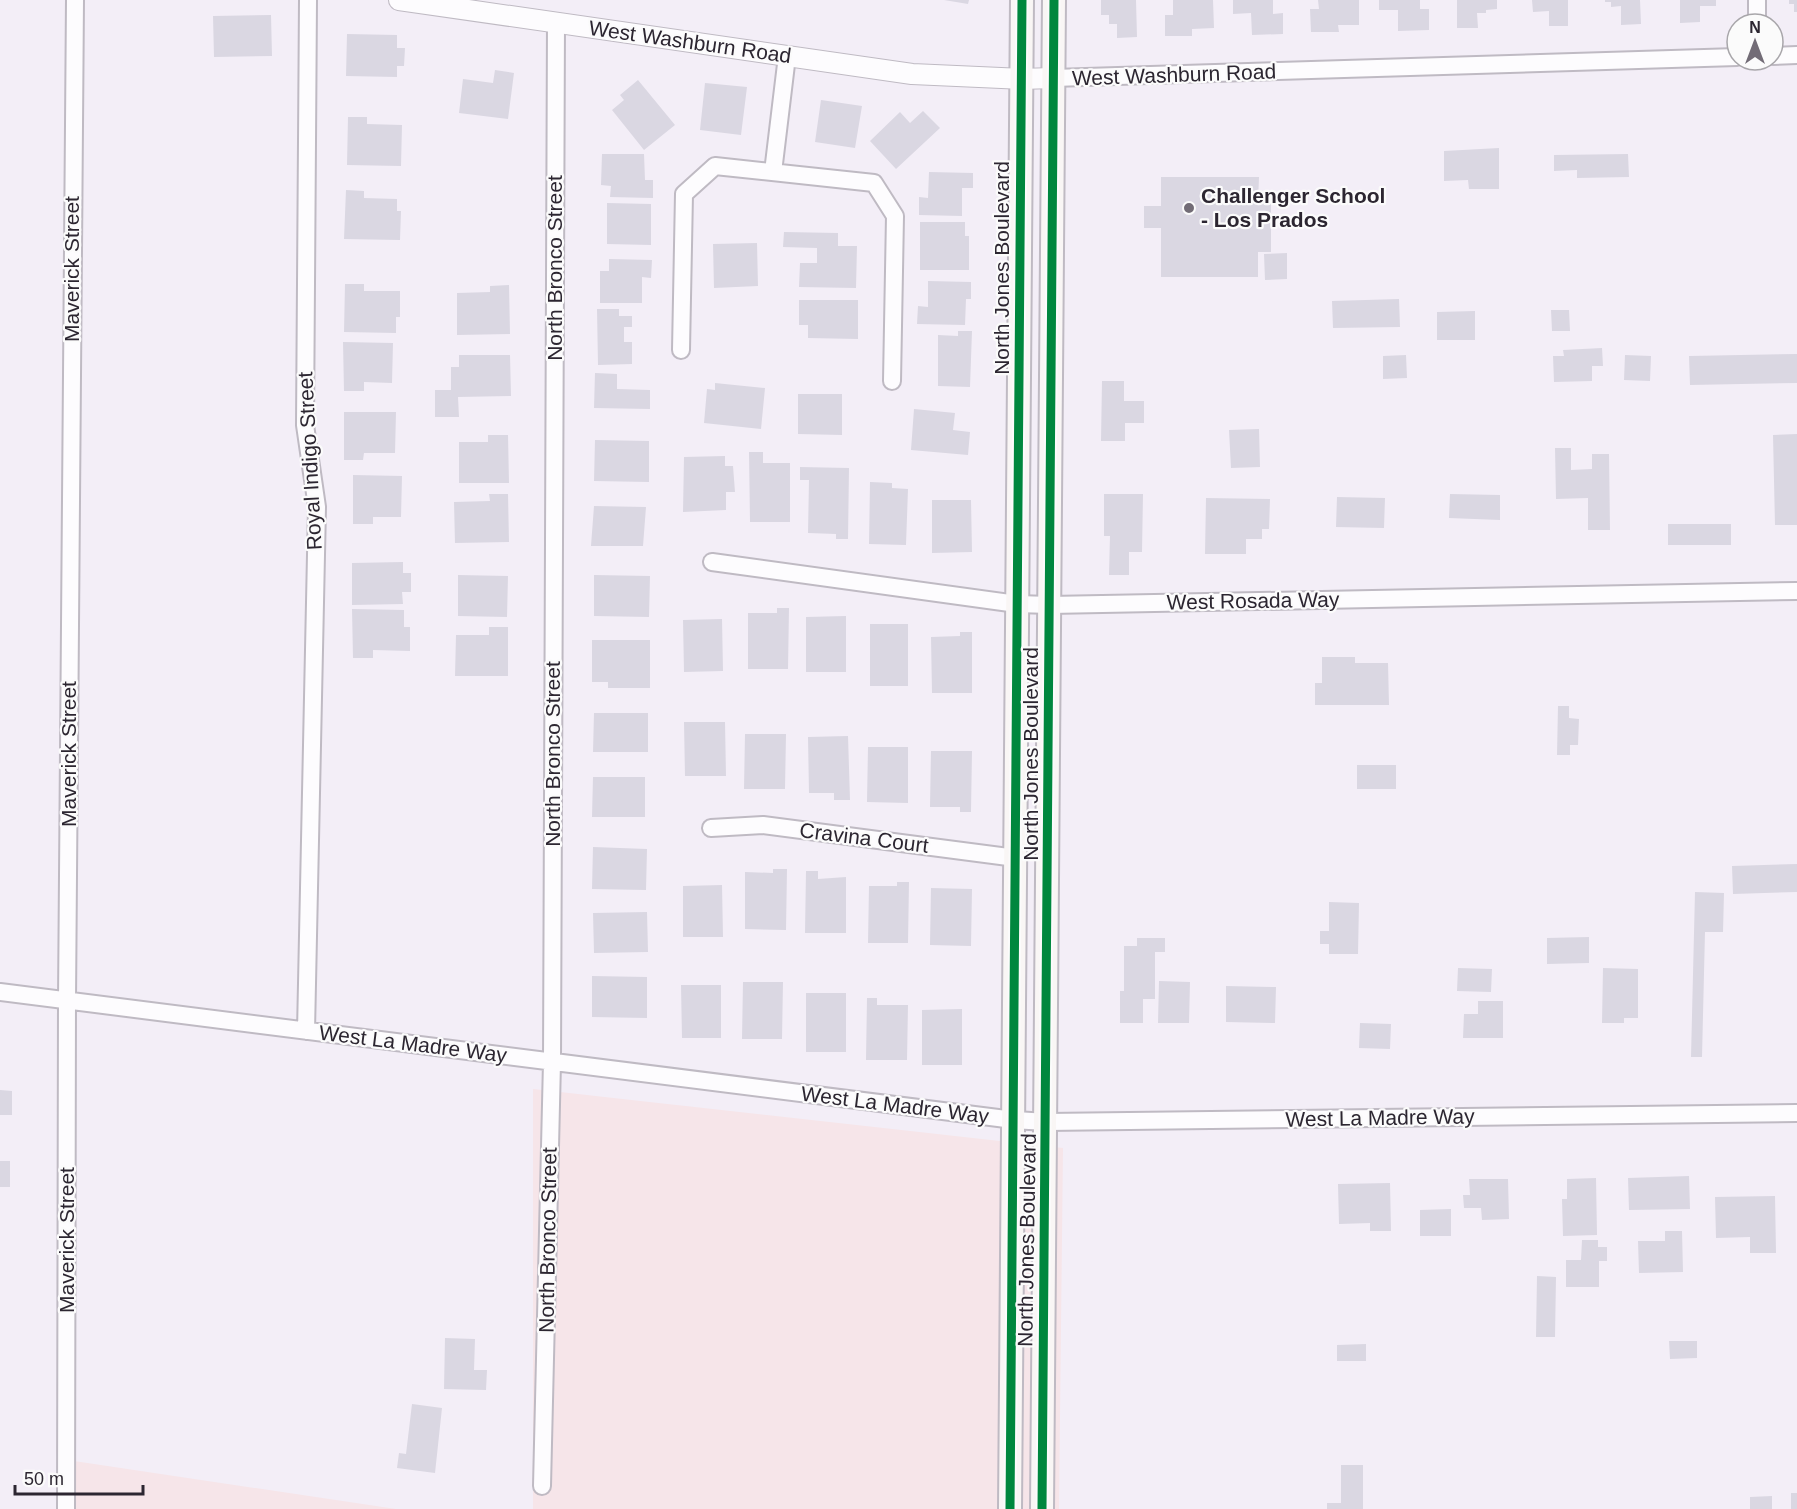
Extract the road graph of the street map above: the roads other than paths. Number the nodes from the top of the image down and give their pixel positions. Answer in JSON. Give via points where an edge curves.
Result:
{"nodes":[{"id":1,"x":75,"y":0,"type":"edge"},
{"id":2,"x":308,"y":0,"type":"edge"},
{"id":3,"x":399,"y":0,"type":"edge"},
{"id":4,"x":1022,"y":0,"type":"edge"},
{"id":5,"x":1054,"y":0,"type":"edge"},
{"id":6,"x":556,"y":22,"type":"junction"},
{"id":7,"x":788,"y":56,"type":"junction"},
{"id":8,"x":1725,"y":57,"type":"edge"},
{"id":9,"x":1053,"y":78,"type":"junction"},
{"id":10,"x":1021,"y":79,"type":"junction"},
{"id":11,"x":773,"y":172,"type":"junction"},
{"id":12,"x":681,"y":350,"type":"dead end"},
{"id":13,"x":891,"y":381,"type":"dead end"},
{"id":14,"x":712,"y":562,"type":"dead end"},
{"id":15,"x":1797,"y":591,"type":"edge"},
{"id":16,"x":1017,"y":604,"type":"junction"},
{"id":17,"x":1050,"y":605,"type":"junction"},
{"id":18,"x":711,"y":828,"type":"dead end"},
{"id":19,"x":1016,"y":858,"type":"junction"},
{"id":20,"x":0,"y":992,"type":"edge"},
{"id":21,"x":67,"y":1000,"type":"junction"},
{"id":22,"x":306,"y":1030,"type":"junction"},
{"id":23,"x":552,"y":1062,"type":"junction"},
{"id":24,"x":1797,"y":1113,"type":"edge"},
{"id":25,"x":1014,"y":1120,"type":"junction"},
{"id":26,"x":1047,"y":1122,"type":"junction"},
{"id":27,"x":542,"y":1486,"type":"dead end"},
{"id":28,"x":66,"y":1509,"type":"edge"},
{"id":29,"x":1010,"y":1509,"type":"edge"},
{"id":30,"x":1042,"y":1509,"type":"edge"}],
"edges":[{"from":1,"to":21,"type":"street","name":"Maverick Street"},
{"from":2,"to":22,"type":"street","name":"Royal Indigo Street","via":[[305,424],[316,507]]},
{"from":3,"to":6,"type":"street","name":"West Washburn Road"},
{"from":4,"to":10,"type":"main road","name":"North Jones Boulevard"},
{"from":5,"to":9,"type":"main road","name":"North Jones Boulevard"},
{"from":6,"to":7,"type":"street","name":"West Washburn Road"},
{"from":6,"to":23,"type":"street","name":"North Bronco Street"},
{"from":7,"to":10,"type":"street","name":"West Washburn Road","via":[[912,74]]},
{"from":7,"to":11,"type":"street"},
{"from":8,"to":9,"type":"street","name":"West Washburn Road"},
{"from":9,"to":10,"type":"street","name":"West Washburn Road"},
{"from":9,"to":17,"type":"main road","name":"North Jones Boulevard"},
{"from":10,"to":16,"type":"main road","name":"North Jones Boulevard"},
{"from":11,"to":12,"type":"street","via":[[716,166],[684,194]]},
{"from":11,"to":13,"type":"street","via":[[874,183],[895,216]]},
{"from":14,"to":16,"type":"street","name":"West Rosada Way"},
{"from":15,"to":17,"type":"street","name":"West Rosada Way"},
{"from":16,"to":17,"type":"street","name":"West Rosada Way"},
{"from":16,"to":19,"type":"main road","name":"North Jones Boulevard"},
{"from":17,"to":26,"type":"main road","name":"North Jones Boulevard"},
{"from":18,"to":19,"type":"street","name":"Cravina Court","via":[[763,825]]},
{"from":19,"to":25,"type":"main road","name":"North Jones Boulevard"},
{"from":20,"to":21,"type":"street","name":"West La Madre Way"},
{"from":21,"to":22,"type":"street","name":"West La Madre Way"},
{"from":21,"to":28,"type":"street","name":"Maverick Street"},
{"from":22,"to":23,"type":"street","name":"West La Madre Way"},
{"from":23,"to":25,"type":"street","name":"West La Madre Way"},
{"from":23,"to":27,"type":"street","name":"North Bronco Street"},
{"from":24,"to":26,"type":"street","name":"West La Madre Way"},
{"from":25,"to":26,"type":"street","name":"West La Madre Way"},
{"from":25,"to":29,"type":"main road","name":"North Jones Boulevard"},
{"from":26,"to":30,"type":"main road","name":"North Jones Boulevard"}]}
